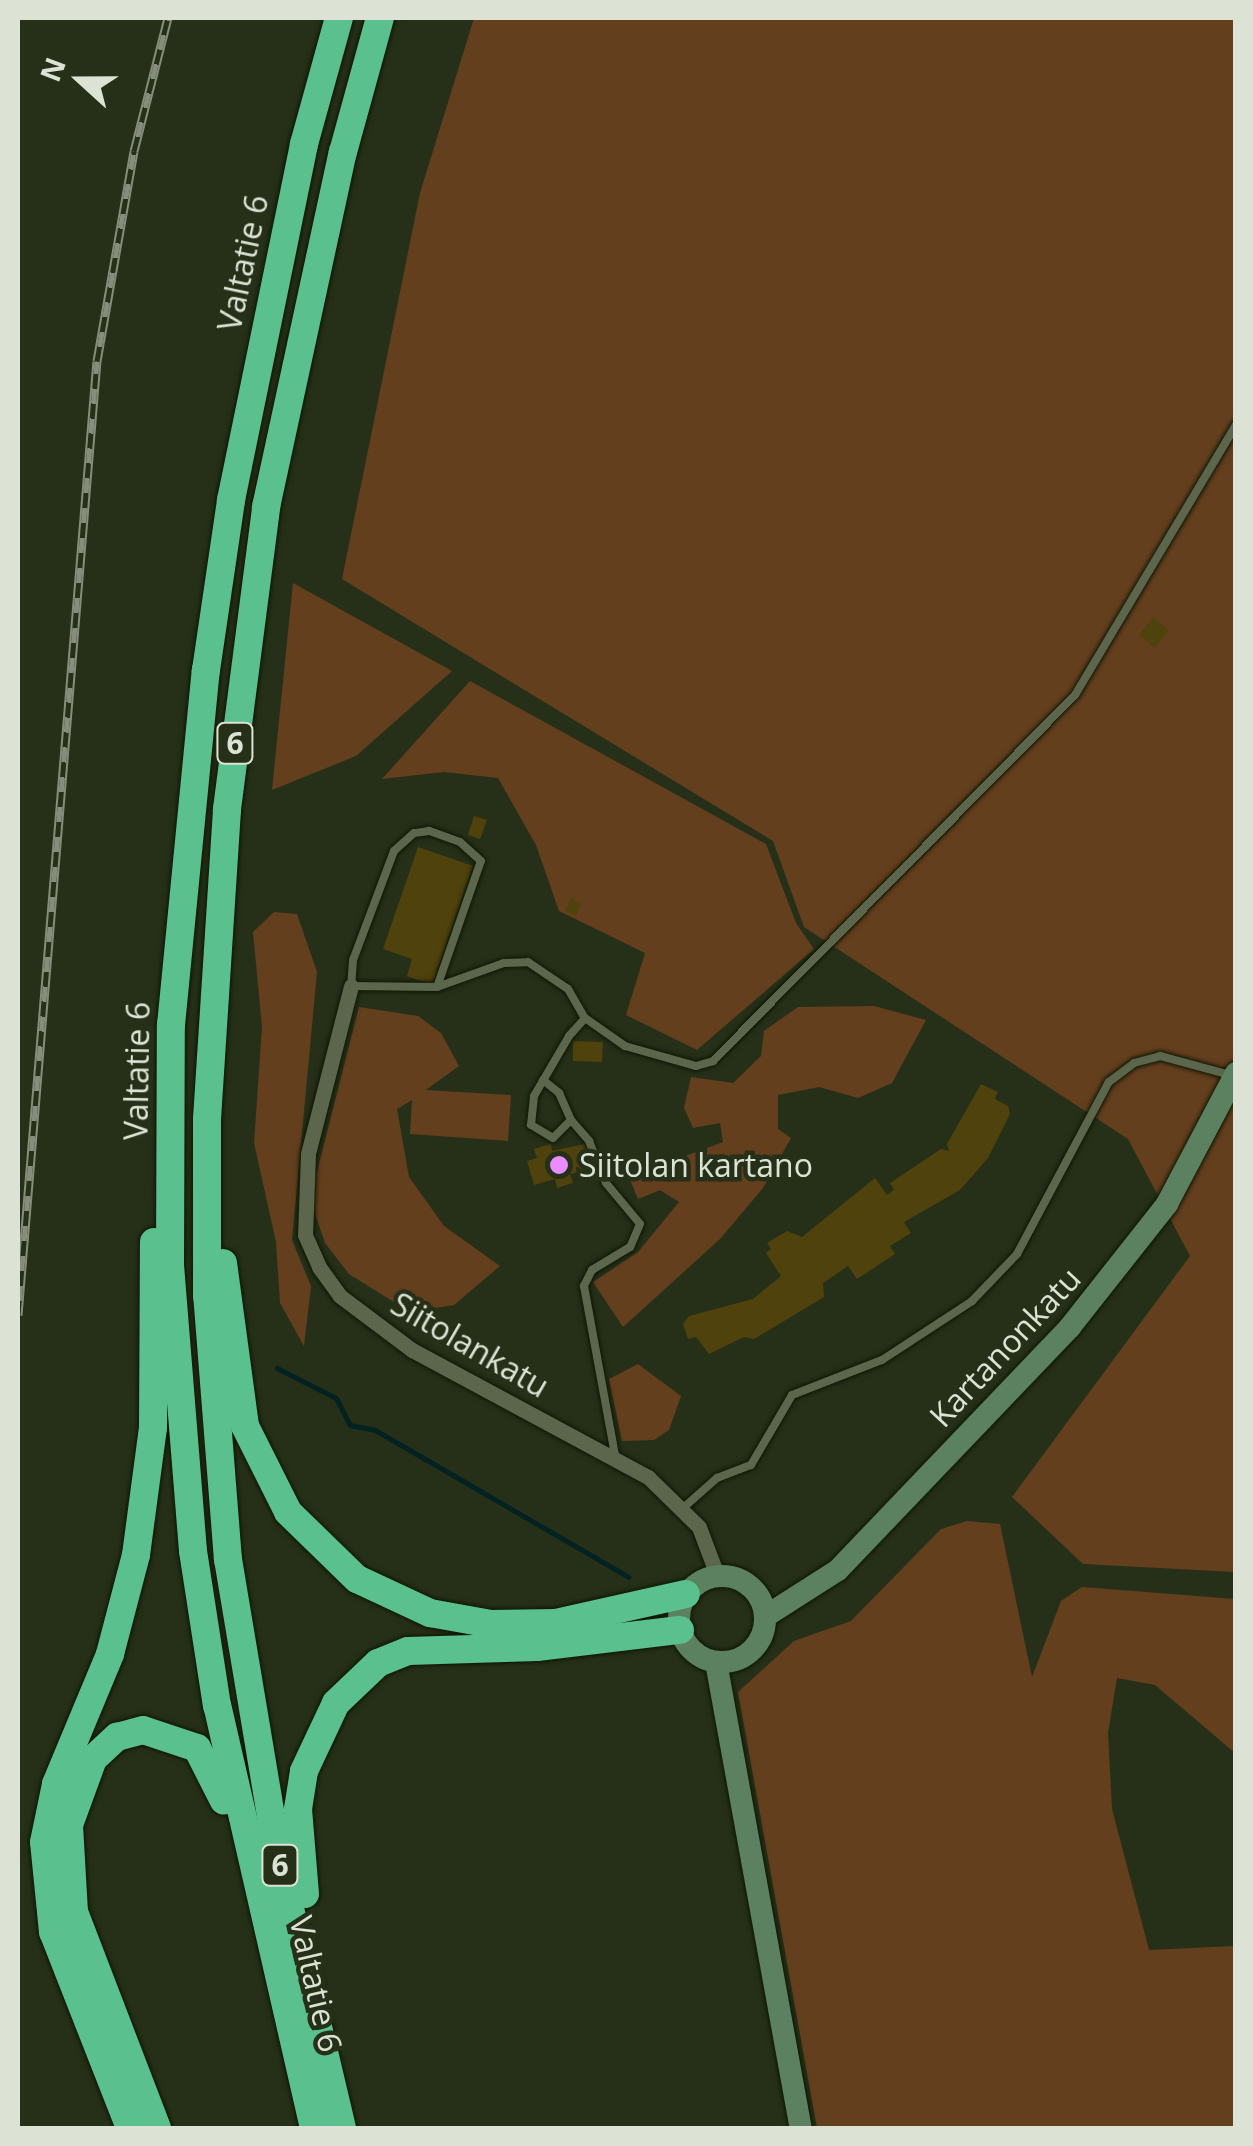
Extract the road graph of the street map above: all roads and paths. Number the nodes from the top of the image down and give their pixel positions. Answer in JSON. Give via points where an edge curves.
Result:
{"nodes":[{"id":1,"x":339,"y":18,"type":"edge"},
{"id":2,"x":380,"y":18,"type":"edge"},
{"id":3,"x":1236,"y":425,"type":"edge"},
{"id":4,"x":215,"y":942,"type":"junction"},
{"id":5,"x":352,"y":986,"type":"junction"},
{"id":6,"x":437,"y":987,"type":"junction"},
{"id":7,"x":585,"y":1018,"type":"junction"},
{"id":8,"x":1235,"y":1075,"type":"edge"},
{"id":9,"x":543,"y":1080,"type":"junction"},
{"id":10,"x":571,"y":1120,"type":"junction"},
{"id":11,"x":170,"y":1170,"type":"junction"},
{"id":12,"x":614,"y":1455,"type":"junction"},
{"id":13,"x":682,"y":1509,"type":"junction"},
{"id":14,"x":717,"y":1575,"type":"junction"},
{"id":15,"x":686,"y":1594,"type":"junction"},
{"id":16,"x":766,"y":1616,"type":"junction"},
{"id":17,"x":680,"y":1630,"type":"junction"},
{"id":18,"x":716,"y":1662,"type":"junction"},
{"id":19,"x":291,"y":2032,"type":"junction"},
{"id":20,"x":130,"y":2128,"type":"edge"},
{"id":21,"x":157,"y":2128,"type":"edge"},
{"id":22,"x":314,"y":2128,"type":"edge"},
{"id":23,"x":342,"y":2128,"type":"edge"},
{"id":24,"x":801,"y":2128,"type":"edge"}],
"edges":[{"from":1,"to":11,"type":"highway","name":"Valtatie 6","number":"6","via":[[300,163],[231,500],[182,892]]},
{"from":2,"to":4,"type":"highway","name":"Valtatie 6","number":"6","via":[[342,152],[266,507]]},
{"from":3,"to":7,"type":"lane","via":[[1075,694],[713,1061],[696,1066],[639,1050],[600,1034]]},
{"from":4,"to":15,"type":"highway","via":[[221,1239],[232,1361],[245,1426],[288,1512],[357,1579],[430,1613],[491,1624],[556,1623]]},
{"from":4,"to":23,"type":"highway","name":"Valtatie 6","number":"6","via":[[207,1296],[234,1599],[274,1834]]},
{"from":5,"to":6,"type":"lane"},
{"from":5,"to":6,"type":"lane","via":[[353,960],[394,852],[414,833],[429,831],[460,842],[481,861]]},
{"from":5,"to":12,"type":"street","name":"Siitolankatu","via":[[308,1154],[305,1235],[319,1267],[340,1296],[412,1350]]},
{"from":6,"to":7,"type":"lane","via":[[504,962],[528,962],[568,989]]},
{"from":7,"to":9,"type":"lane"},
{"from":8,"to":13,"type":"lane","via":[[1160,1056],[1134,1063],[1109,1082],[1016,1254],[972,1300],[882,1360],[792,1395],[751,1465],[716,1478]]},
{"from":8,"to":16,"type":"main road","name":"Kartanonkatu","via":[[1167,1204],[1070,1328],[838,1570]]},
{"from":9,"to":10,"type":"lane","via":[[559,1092]]},
{"from":9,"to":10,"type":"lane","via":[[531,1125],[553,1138]]},
{"from":10,"to":12,"type":"lane","via":[[589,1140],[606,1183],[640,1224],[630,1247],[592,1270],[584,1286]]},
{"from":11,"to":19,"type":"highway","name":"Valtatie 6","number":"6","via":[[178,1412],[202,1618]]},
{"from":11,"to":20,"type":"highway","via":[[151,1254],[152,1428],[133,1571],[110,1654],[56,1784],[44,1842],[53,1932]]},
{"from":12,"to":13,"type":"street","name":"Siitolankatu"},
{"from":13,"to":14,"type":"street","name":"Siitolankatu","via":[[710,1547]]},
{"from":14,"to":15,"type":"main road"},
{"from":14,"to":16,"type":"main road","via":[[750,1585]]},
{"from":15,"to":17,"type":"main road"},
{"from":16,"to":18,"type":"main road","via":[[757,1645],[732,1662]]},
{"from":17,"to":18,"type":"main road","via":[[693,1652]]},
{"from":17,"to":23,"type":"highway","via":[[536,1647],[408,1650],[352,1682],[336,1703],[304,1772],[298,1856]]},
{"from":18,"to":24,"type":"main road"},
{"from":19,"to":21,"type":"highway","via":[[208,1762],[180,1738],[159,1731],[116,1737],[92,1759],[75,1797],[68,1883]]},
{"from":19,"to":22,"type":"highway","name":"Valtatie 6","number":"6"}]}
